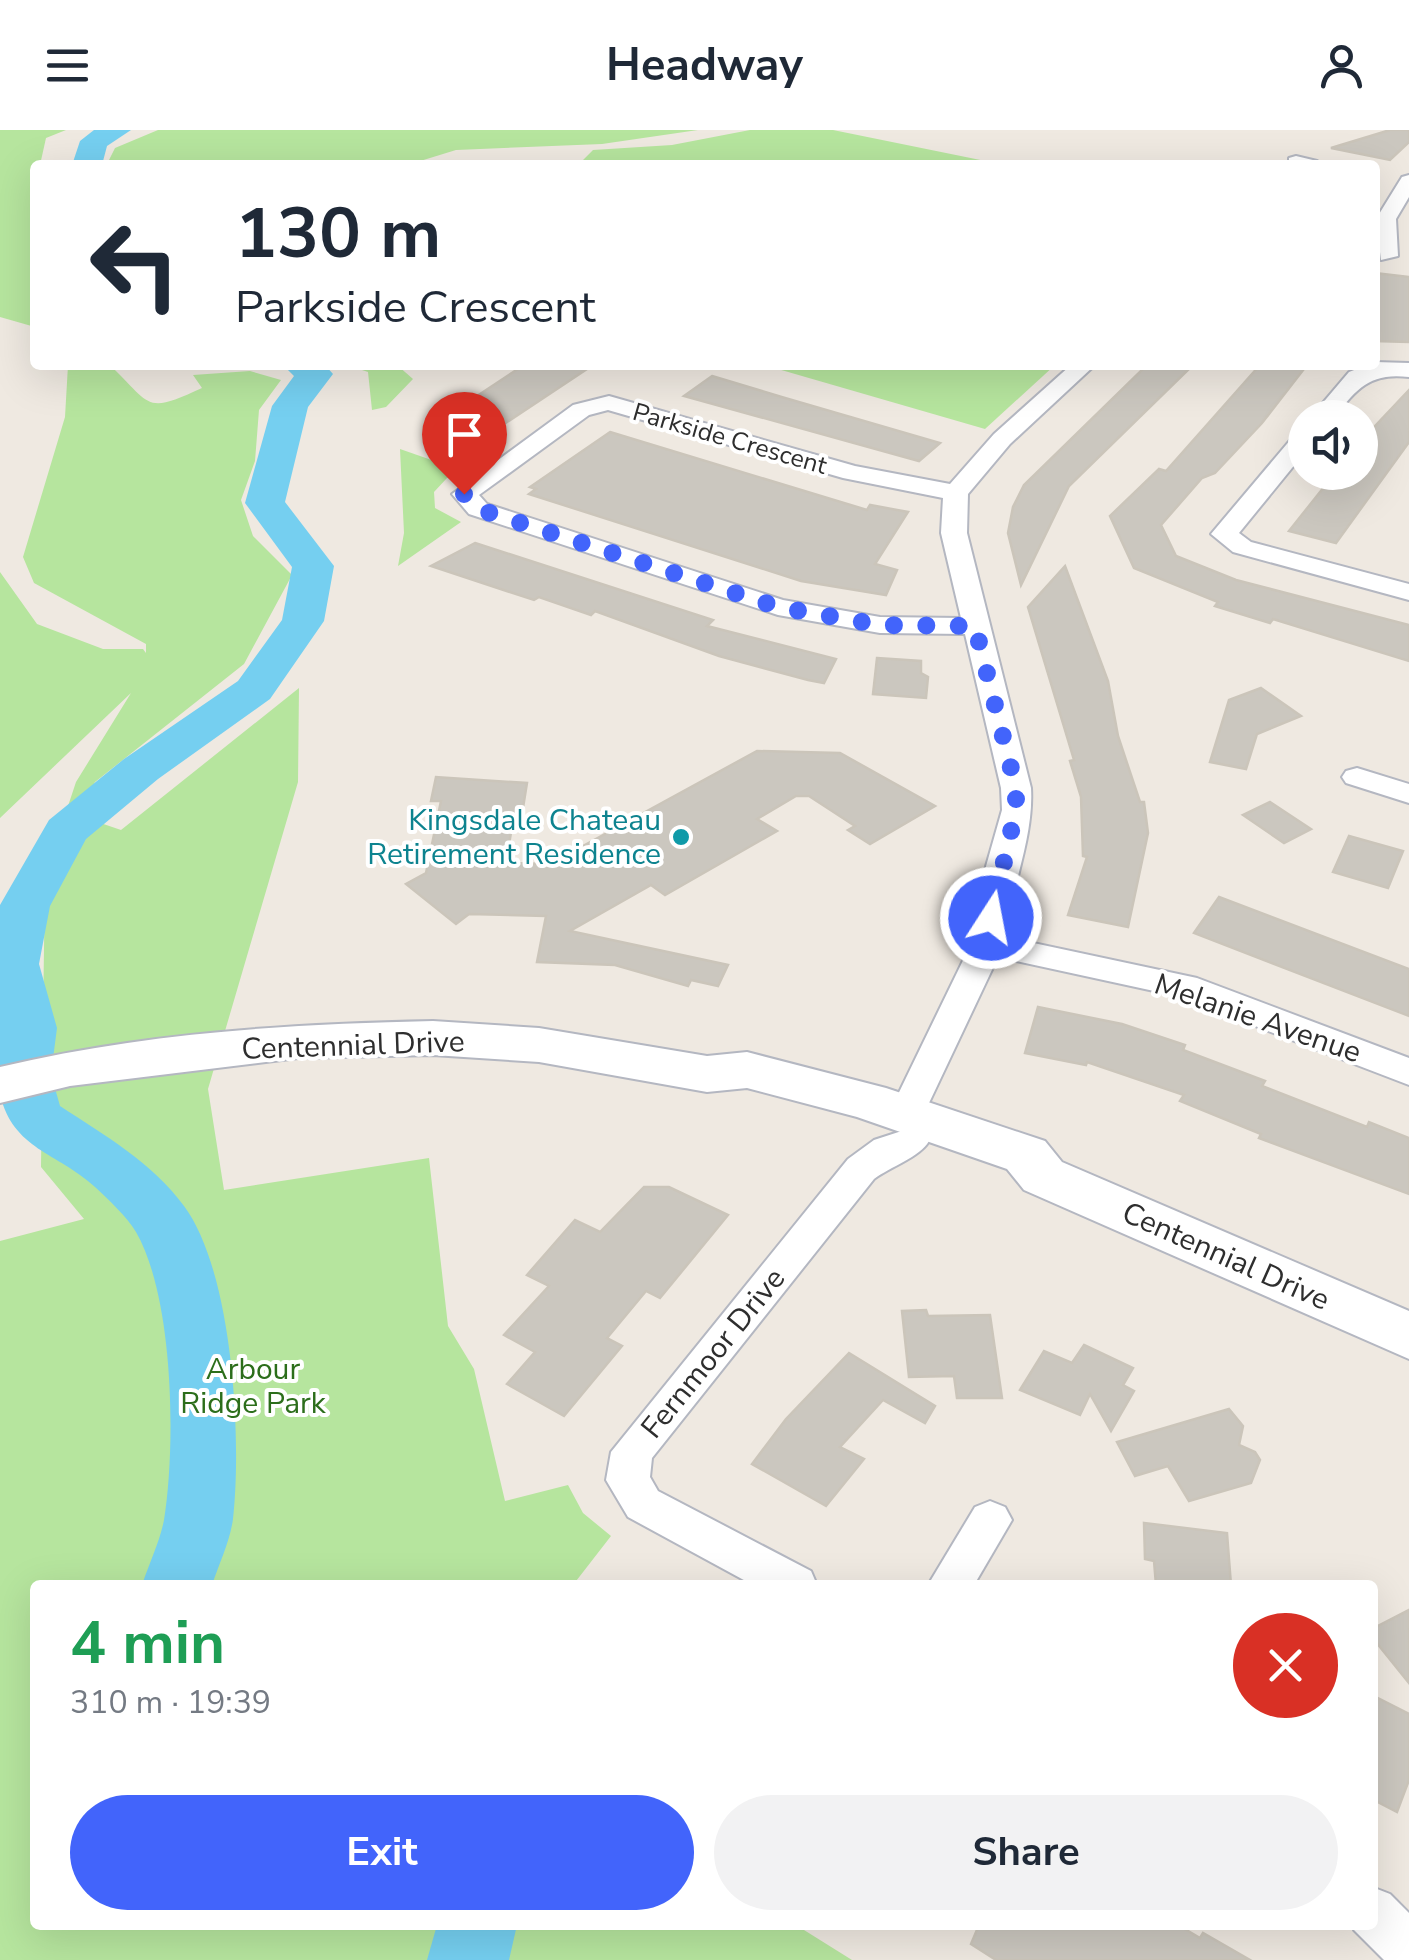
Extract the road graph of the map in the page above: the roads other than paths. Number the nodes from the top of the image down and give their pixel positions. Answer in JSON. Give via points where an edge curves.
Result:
{"nodes":[{"id":1,"x":1401,"y":183,"type":"edge"},
{"id":2,"x":1391,"y":257,"type":"edge"},
{"id":3,"x":1380,"y":369,"type":"edge"},
{"id":4,"x":1078,"y":370,"type":"edge"},
{"id":5,"x":1366,"y":370,"type":"edge"},
{"id":6,"x":1409,"y":370,"type":"edge"},
{"id":7,"x":1336,"y":400,"type":"edge"},
{"id":8,"x":1288,"y":457,"type":"edge"},
{"id":9,"x":956,"y":493,"type":"junction"},
{"id":10,"x":1409,"y":592,"type":"edge"},
{"id":11,"x":975,"y":626,"type":"junction"},
{"id":12,"x":1357,"y":776,"type":"dead end"},
{"id":13,"x":1409,"y":794,"type":"edge"},
{"id":14,"x":988,"y":944,"type":"junction"},
{"id":15,"x":1409,"y":1072,"type":"edge"},
{"id":16,"x":0,"y":1085,"type":"edge"},
{"id":17,"x":909,"y":1127,"type":"junction"},
{"id":18,"x":1409,"y":1336,"type":"edge"},
{"id":19,"x":990,"y":1520,"type":"dead end"},
{"id":20,"x":786,"y":1580,"type":"edge"},
{"id":21,"x":953,"y":1580,"type":"edge"}],
"edges":[{"from":1,"to":2,"type":"street","via":[[1386,218]]},
{"from":3,"to":6,"type":"street"},
{"from":4,"to":9,"type":"street","via":[[1002,439]]},
{"from":5,"to":7,"type":"street"},
{"from":8,"to":10,"type":"street","via":[[1224,534],[1242,547]]},
{"from":9,"to":11,"type":"street","via":[[954,533]]},
{"from":9,"to":11,"type":"street","name":"Parkside Crescent","via":[[852,473],[610,403],[581,410],[464,494],[478,509],[778,607],[880,625]]},
{"from":11,"to":14,"type":"street","via":[[1016,788]]},
{"from":12,"to":13,"type":"street"},
{"from":14,"to":15,"type":"street","name":"Melanie Avenue","via":[[1184,986]]},
{"from":14,"to":17,"type":"street"},
{"from":16,"to":17,"type":"main road","name":"Centennial Drive","via":[[70,1068],[298,1041],[433,1038],[539,1045],[707,1074],[740,1090]]},
{"from":17,"to":18,"type":"main road","name":"Centennial Drive","via":[[1013,1179],[1043,1176]]},
{"from":17,"to":20,"type":"street","name":"Fernmoor Drive","via":[[832,1204],[632,1452],[628,1480],[644,1504]]},
{"from":19,"to":21,"type":"street"}]}
